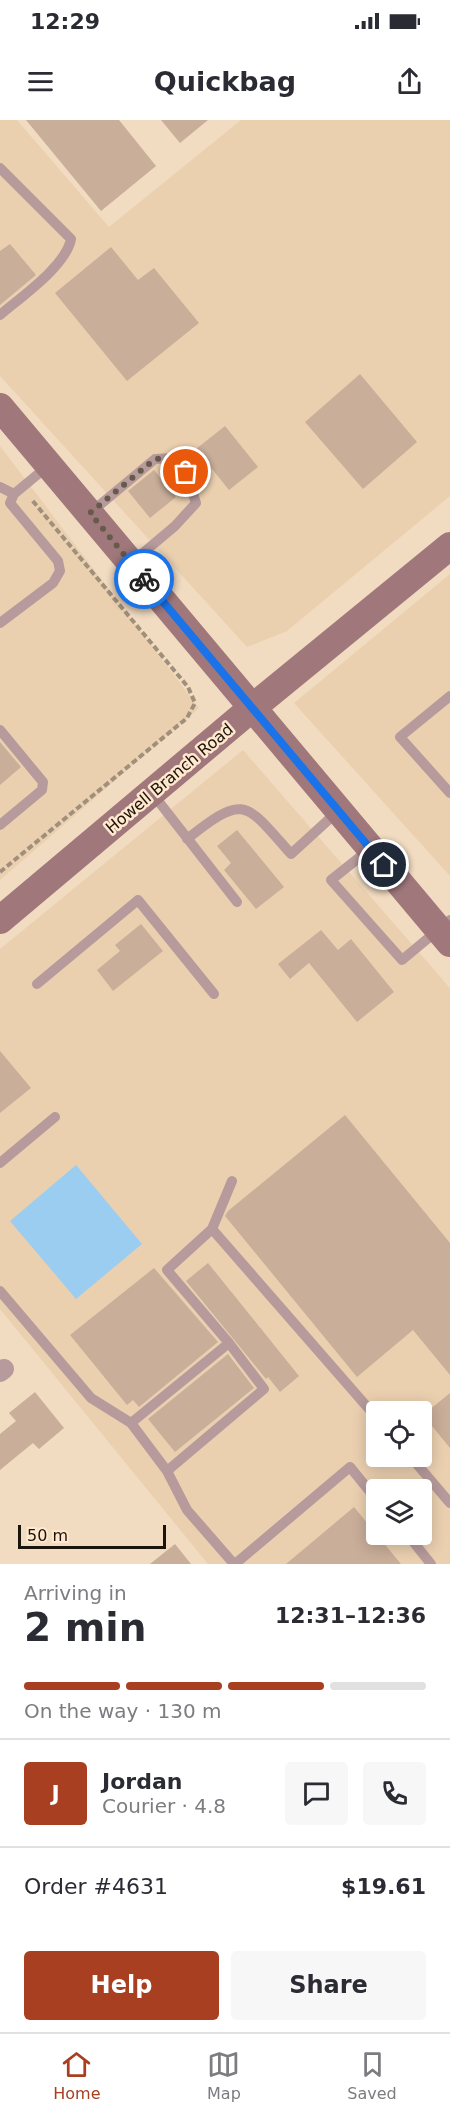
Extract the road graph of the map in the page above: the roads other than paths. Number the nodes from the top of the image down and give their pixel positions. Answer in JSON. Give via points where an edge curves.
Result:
{"nodes":[{"id":1,"x":0,"y":168,"type":"edge"},
{"id":2,"x":0,"y":315,"type":"edge"},
{"id":3,"x":0,"y":407,"type":"edge"},
{"id":4,"x":50,"y":465,"type":"junction"},
{"id":5,"x":0,"y":487,"type":"edge"},
{"id":6,"x":14,"y":494,"type":"junction"},
{"id":7,"x":90,"y":513,"type":"junction"},
{"id":8,"x":450,"y":546,"type":"edge"},
{"id":9,"x":131,"y":563,"type":"junction"},
{"id":10,"x":0,"y":623,"type":"edge"},
{"id":11,"x":450,"y":696,"type":"edge"},
{"id":12,"x":252,"y":708,"type":"junction"},
{"id":13,"x":0,"y":730,"type":"edge"},
{"id":14,"x":152,"y":793,"type":"junction"},
{"id":15,"x":450,"y":793,"type":"edge"},
{"id":16,"x":338,"y":811,"type":"junction"},
{"id":17,"x":0,"y":825,"type":"edge"},
{"id":18,"x":187,"y":839,"type":"junction"},
{"id":19,"x":370,"y":849,"type":"junction"},
{"id":20,"x":237,"y":902,"type":"dead end"},
{"id":21,"x":1,"y":918,"type":"edge"},
{"id":22,"x":446,"y":931,"type":"edge"},
{"id":23,"x":37,"y":984,"type":"dead end"},
{"id":24,"x":214,"y":994,"type":"dead end"},
{"id":25,"x":55,"y":1117,"type":"dead end"},
{"id":26,"x":0,"y":1163,"type":"edge"},
{"id":27,"x":232,"y":1181,"type":"dead end"},
{"id":28,"x":212,"y":1229,"type":"junction"},
{"id":29,"x":0,"y":1291,"type":"edge"},
{"id":30,"x":229,"y":1343,"type":"junction"},
{"id":31,"x":366,"y":1406,"type":"edge"},
{"id":32,"x":131,"y":1423,"type":"junction"},
{"id":33,"x":419,"y":1467,"type":"edge"},
{"id":34,"x":167,"y":1471,"type":"junction"},
{"id":35,"x":366,"y":1487,"type":"edge"},
{"id":36,"x":450,"y":1503,"type":"edge"},
{"id":37,"x":415,"y":1545,"type":"edge"},
{"id":38,"x":235,"y":1564,"type":"edge"},
{"id":39,"x":431,"y":1564,"type":"edge"}],
"edges":[{"from":1,"to":2,"type":"lane","via":[[71,239],[69,250]]},
{"from":3,"to":4,"type":"street"},
{"from":4,"to":6,"type":"lane"},
{"from":4,"to":7,"type":"street"},
{"from":5,"to":6,"type":"lane"},
{"from":6,"to":10,"type":"lane","via":[[10,503],[58,561],[60,571],[53,583]]},
{"from":7,"to":9,"type":"street"},
{"from":7,"to":9,"type":"lane","via":[[155,459],[172,458],[186,472],[196,503]]},
{"from":8,"to":12,"type":"street","name":"Howell Branch Road"},
{"from":9,"to":12,"type":"street"},
{"from":11,"to":15,"type":"lane","via":[[400,737]]},
{"from":12,"to":14,"type":"street","name":"Howell Branch Road"},
{"from":12,"to":16,"type":"street"},
{"from":13,"to":17,"type":"lane","via":[[43,782],[42,790]]},
{"from":14,"to":18,"type":"lane"},
{"from":14,"to":21,"type":"street","name":"Howell Branch Road"},
{"from":16,"to":18,"type":"lane","via":[[291,854],[248,810],[233,808]]},
{"from":16,"to":19,"type":"street"},
{"from":18,"to":20,"type":"lane"},
{"from":19,"to":22,"type":"street"},
{"from":19,"to":22,"type":"lane","via":[[331,880],[402,960]]},
{"from":23,"to":24,"type":"lane","via":[[138,900]]},
{"from":25,"to":26,"type":"lane"},
{"from":27,"to":28,"type":"lane"},
{"from":28,"to":30,"type":"lane","via":[[167,1270]]},
{"from":28,"to":31,"type":"lane"},
{"from":29,"to":32,"type":"lane","via":[[91,1398]]},
{"from":30,"to":32,"type":"lane"},
{"from":30,"to":34,"type":"lane","via":[[264,1389]]},
{"from":32,"to":34,"type":"lane"},
{"from":33,"to":36,"type":"lane"},
{"from":34,"to":38,"type":"lane","via":[[187,1510]]},
{"from":35,"to":38,"type":"lane","via":[[350,1467]]},
{"from":37,"to":39,"type":"lane"}]}
